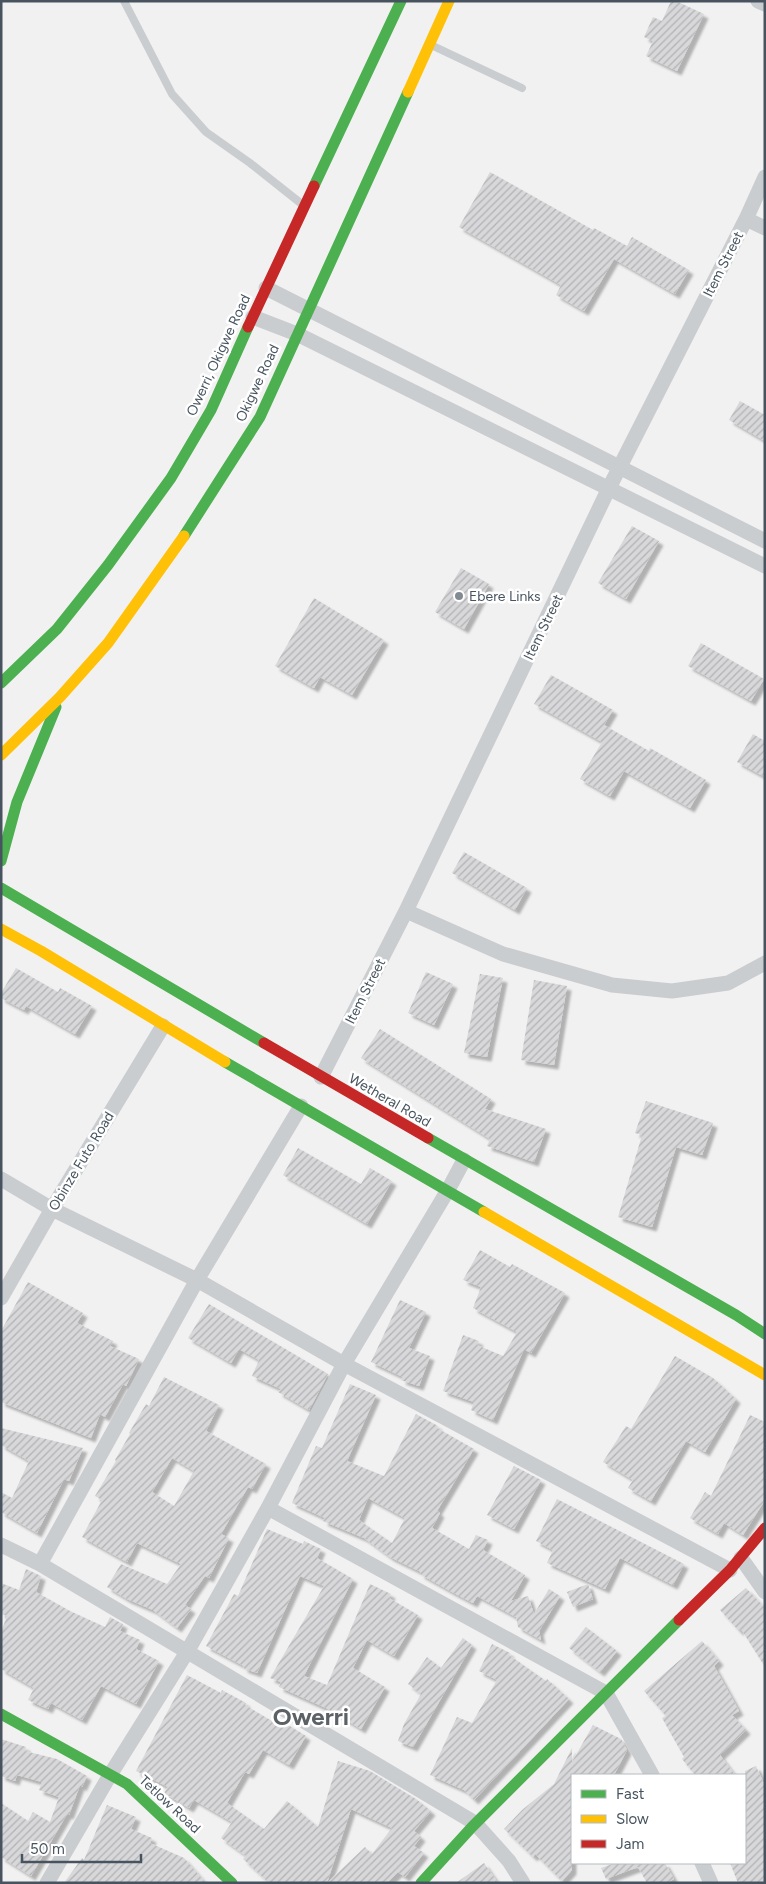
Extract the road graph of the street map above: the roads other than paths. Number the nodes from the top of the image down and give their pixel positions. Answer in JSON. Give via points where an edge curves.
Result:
{"nodes":[{"id":1,"x":124,"y":1,"type":"edge"},
{"id":2,"x":402,"y":1,"type":"edge"},
{"id":3,"x":449,"y":1,"type":"edge"},
{"id":4,"x":758,"y":1,"type":"edge"},
{"id":5,"x":765,"y":4,"type":"edge"},
{"id":6,"x":430,"y":44,"type":"junction"},
{"id":7,"x":522,"y":88,"type":"dead end"},
{"id":8,"x":765,"y":177,"type":"edge"},
{"id":9,"x":304,"y":207,"type":"junction"},
{"id":10,"x":746,"y":218,"type":"junction"},
{"id":11,"x":765,"y":228,"type":"edge"},
{"id":12,"x":266,"y":288,"type":"junction"},
{"id":13,"x":309,"y":310,"type":"junction"},
{"id":14,"x":253,"y":317,"type":"junction"},
{"id":15,"x":297,"y":334,"type":"junction"},
{"id":16,"x":620,"y":467,"type":"junction"},
{"id":17,"x":609,"y":488,"type":"junction"},
{"id":18,"x":765,"y":541,"type":"edge"},
{"id":19,"x":765,"y":566,"type":"edge"},
{"id":20,"x":1,"y":683,"type":"edge"},
{"id":21,"x":60,"y":697,"type":"junction"},
{"id":22,"x":1,"y":756,"type":"edge"},
{"id":23,"x":1,"y":861,"type":"edge"},
{"id":24,"x":1,"y":888,"type":"edge"},
{"id":25,"x":406,"y":911,"type":"junction"},
{"id":26,"x":1,"y":929,"type":"edge"},
{"id":27,"x":765,"y":963,"type":"edge"},
{"id":28,"x":163,"y":1026,"type":"junction"},
{"id":29,"x":321,"y":1077,"type":"junction"},
{"id":30,"x":301,"y":1106,"type":"junction"},
{"id":31,"x":464,"y":1160,"type":"junction"},
{"id":32,"x":1,"y":1179,"type":"edge"},
{"id":33,"x":448,"y":1190,"type":"junction"},
{"id":34,"x":52,"y":1208,"type":"junction"},
{"id":35,"x":197,"y":1280,"type":"junction"},
{"id":36,"x":1,"y":1298,"type":"edge"},
{"id":37,"x":765,"y":1334,"type":"edge"},
{"id":38,"x":344,"y":1364,"type":"junction"},
{"id":39,"x":765,"y":1374,"type":"edge"},
{"id":40,"x":268,"y":1508,"type":"junction"},
{"id":41,"x":765,"y":1528,"type":"edge"},
{"id":42,"x":1,"y":1545,"type":"edge"},
{"id":43,"x":742,"y":1558,"type":"junction"},
{"id":44,"x":40,"y":1564,"type":"junction"},
{"id":45,"x":730,"y":1570,"type":"junction"},
{"id":46,"x":765,"y":1592,"type":"edge"},
{"id":47,"x":187,"y":1652,"type":"junction"},
{"id":48,"x":606,"y":1693,"type":"junction"},
{"id":49,"x":1,"y":1714,"type":"edge"},
{"id":50,"x":110,"y":1774,"type":"junction"},
{"id":51,"x":651,"y":1774,"type":"edge"},
{"id":52,"x":476,"y":1824,"type":"junction"},
{"id":53,"x":702,"y":1864,"type":"edge"},
{"id":54,"x":47,"y":1883,"type":"edge"},
{"id":55,"x":232,"y":1883,"type":"edge"},
{"id":56,"x":420,"y":1883,"type":"edge"},
{"id":57,"x":523,"y":1883,"type":"edge"},
{"id":58,"x":711,"y":1883,"type":"edge"}],
"edges":[{"from":1,"to":9,"type":"lane","via":[[172,94],[206,132]]},
{"from":2,"to":9,"type":"main road","name":"Owerri, Okigwe Road"},
{"from":3,"to":6,"type":"main road","name":"Okigwe Road"},
{"from":4,"to":5,"type":"street"},
{"from":6,"to":7,"type":"lane"},
{"from":6,"to":13,"type":"main road","name":"Okigwe Road"},
{"from":8,"to":10,"type":"street","name":"Item Street"},
{"from":9,"to":12,"type":"main road","name":"Owerri, Okigwe Road"},
{"from":10,"to":11,"type":"street"},
{"from":10,"to":16,"type":"street","name":"Item Street"},
{"from":12,"to":13,"type":"street"},
{"from":12,"to":14,"type":"main road","name":"Owerri, Okigwe Road"},
{"from":13,"to":15,"type":"main road","name":"Okigwe Road"},
{"from":13,"to":16,"type":"street"},
{"from":14,"to":15,"type":"street"},
{"from":14,"to":20,"type":"main road","name":"Owerri, Okigwe Road","via":[[211,410],[171,478],[57,629]]},
{"from":15,"to":17,"type":"street"},
{"from":15,"to":21,"type":"main road","name":"Okigwe Road","via":[[260,417],[202,509],[108,643]]},
{"from":16,"to":17,"type":"street","name":"Item Street"},
{"from":16,"to":18,"type":"street"},
{"from":17,"to":19,"type":"street"},
{"from":17,"to":25,"type":"street","name":"Item Street"},
{"from":21,"to":22,"type":"main road","name":"Okigwe Road"},
{"from":21,"to":23,"type":"main road","via":[[24,781]]},
{"from":24,"to":29,"type":"main road","name":"Wetheral Road"},
{"from":25,"to":27,"type":"street","via":[[503,954],[612,985],[672,991],[728,983]]},
{"from":25,"to":29,"type":"street","name":"Item Street"},
{"from":26,"to":28,"type":"main road"},
{"from":28,"to":30,"type":"main road"},
{"from":28,"to":34,"type":"street","name":"Obinze Futo Road"},
{"from":29,"to":31,"type":"main road","name":"Wetheral Road"},
{"from":30,"to":33,"type":"main road"},
{"from":30,"to":35,"type":"street"},
{"from":31,"to":33,"type":"street"},
{"from":31,"to":37,"type":"main road","name":"Wetheral Road"},
{"from":32,"to":34,"type":"street"},
{"from":33,"to":38,"type":"street"},
{"from":33,"to":39,"type":"main road"},
{"from":34,"to":35,"type":"street"},
{"from":34,"to":36,"type":"street","name":"Obinze Futo Road"},
{"from":35,"to":38,"type":"street"},
{"from":35,"to":44,"type":"street"},
{"from":38,"to":40,"type":"street"},
{"from":38,"to":45,"type":"street"},
{"from":40,"to":47,"type":"street"},
{"from":40,"to":48,"type":"street"},
{"from":41,"to":43,"type":"main road"},
{"from":42,"to":44,"type":"street"},
{"from":43,"to":45,"type":"main road"},
{"from":43,"to":46,"type":"street"},
{"from":44,"to":47,"type":"street"},
{"from":45,"to":48,"type":"main road"},
{"from":47,"to":50,"type":"street"},
{"from":47,"to":52,"type":"street"},
{"from":48,"to":51,"type":"street"},
{"from":48,"to":52,"type":"main road"},
{"from":49,"to":50,"type":"main road","name":"Tetlow Road"},
{"from":50,"to":54,"type":"street"},
{"from":50,"to":55,"type":"main road","name":"Tetlow Road","via":[[127,1784]]},
{"from":52,"to":56,"type":"main road"},
{"from":52,"to":57,"type":"street","via":[[509,1861]]},
{"from":53,"to":58,"type":"street"}]}
